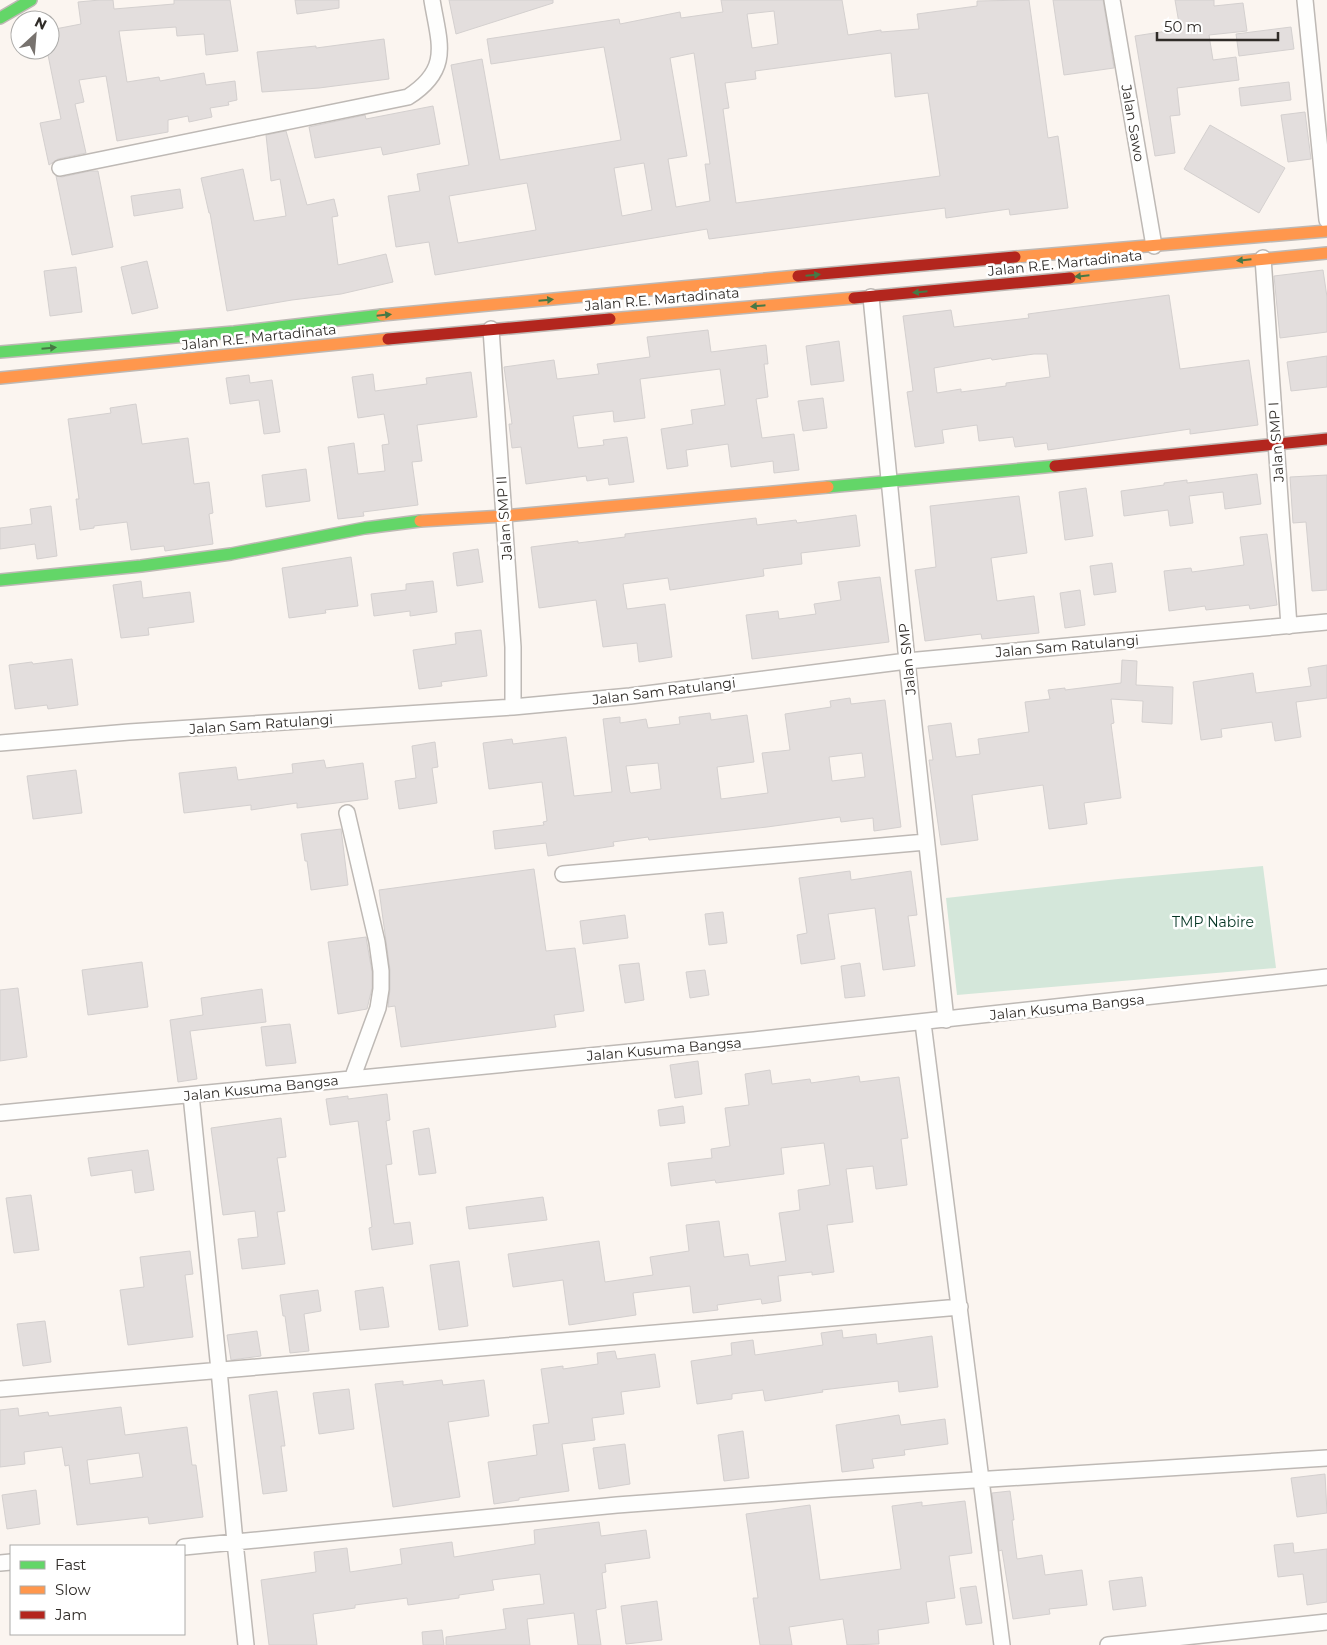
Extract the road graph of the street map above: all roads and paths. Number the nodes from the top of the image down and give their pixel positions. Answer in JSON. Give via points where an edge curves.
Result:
{"nodes":[{"id":1,"x":31,"y":0,"type":"edge"},
{"id":2,"x":432,"y":0,"type":"edge"},
{"id":3,"x":1112,"y":0,"type":"edge"},
{"id":4,"x":1304,"y":0,"type":"edge"},
{"id":5,"x":0,"y":18,"type":"edge"},
{"id":6,"x":60,"y":168,"type":"dead end"},
{"id":7,"x":1327,"y":220,"type":"edge"},
{"id":8,"x":1327,"y":231,"type":"edge"},
{"id":9,"x":1154,"y":246,"type":"junction"},
{"id":10,"x":1327,"y":253,"type":"edge"},
{"id":11,"x":1263,"y":258,"type":"junction"},
{"id":12,"x":871,"y":297,"type":"junction"},
{"id":13,"x":491,"y":329,"type":"junction"},
{"id":14,"x":351,"y":331,"type":"junction"},
{"id":15,"x":0,"y":352,"type":"edge"},
{"id":16,"x":0,"y":378,"type":"edge"},
{"id":17,"x":1327,"y":439,"type":"edge"},
{"id":18,"x":1276,"y":443,"type":"junction"},
{"id":19,"x":890,"y":481,"type":"junction"},
{"id":20,"x":504,"y":516,"type":"junction"},
{"id":21,"x":0,"y":580,"type":"edge"},
{"id":22,"x":1327,"y":622,"type":"edge"},
{"id":23,"x":1289,"y":626,"type":"junction"},
{"id":24,"x":907,"y":661,"type":"junction"},
{"id":25,"x":514,"y":707,"type":"junction"},
{"id":26,"x":0,"y":743,"type":"edge"},
{"id":27,"x":347,"y":813,"type":"dead end"},
{"id":28,"x":926,"y":842,"type":"junction"},
{"id":29,"x":563,"y":874,"type":"dead end"},
{"id":30,"x":1327,"y":978,"type":"edge"},
{"id":31,"x":946,"y":1020,"type":"junction"},
{"id":32,"x":923,"y":1023,"type":"junction"},
{"id":33,"x":352,"y":1079,"type":"junction"},
{"id":34,"x":191,"y":1095,"type":"junction"},
{"id":35,"x":0,"y":1113,"type":"edge"},
{"id":36,"x":960,"y":1307,"type":"junction"},
{"id":37,"x":219,"y":1370,"type":"junction"},
{"id":38,"x":0,"y":1389,"type":"edge"},
{"id":39,"x":1327,"y":1458,"type":"edge"},
{"id":40,"x":981,"y":1480,"type":"junction"},
{"id":41,"x":234,"y":1542,"type":"junction"},
{"id":42,"x":185,"y":1547,"type":"edge"},
{"id":43,"x":1327,"y":1622,"type":"edge"},
{"id":44,"x":246,"y":1645,"type":"edge"},
{"id":45,"x":1002,"y":1645,"type":"edge"},
{"id":46,"x":1108,"y":1645,"type":"edge"}],
"edges":[{"from":1,"to":5,"type":"main road"},
{"from":2,"to":6,"type":"street","via":[[441,54],[434,73],[422,88],[408,97]]},
{"from":3,"to":9,"type":"street","name":"Jalan Sawo"},
{"from":4,"to":7,"type":"street"},
{"from":8,"to":9,"type":"main road","name":"Jalan R.E. Martadinata"},
{"from":14,"to":9,"type":"main road","name":"Jalan R.E. Martadinata","one_way":true,"via":[[872,269]]},
{"from":10,"to":11,"type":"main road","name":"Jalan R.E. Martadinata"},
{"from":11,"to":12,"type":"main road","name":"Jalan R.E. Martadinata","one_way":true},
{"from":11,"to":18,"type":"street","name":"Jalan SMP I"},
{"from":12,"to":13,"type":"main road","name":"Jalan R.E. Martadinata","one_way":true},
{"from":12,"to":19,"type":"street","name":"Jalan SMP"},
{"from":13,"to":14,"type":"main road","name":"Jalan R.E. Martadinata"},
{"from":13,"to":20,"type":"street","name":"Jalan SMP II"},
{"from":15,"to":14,"type":"main road","name":"Jalan R.E. Martadinata","one_way":true,"via":[[234,332]]},
{"from":14,"to":16,"type":"main road","name":"Jalan R.E. Martadinata"},
{"from":17,"to":18,"type":"main road"},
{"from":18,"to":19,"type":"main road"},
{"from":18,"to":23,"type":"street","name":"Jalan SMP I"},
{"from":19,"to":20,"type":"main road"},
{"from":19,"to":24,"type":"street","name":"Jalan SMP"},
{"from":20,"to":21,"type":"main road","via":[[438,519],[365,528],[230,554]]},
{"from":20,"to":25,"type":"street","name":"Jalan SMP II"},
{"from":22,"to":23,"type":"street","name":"Jalan Sam Ratulangi"},
{"from":23,"to":24,"type":"street","name":"Jalan Sam Ratulangi"},
{"from":24,"to":25,"type":"street","name":"Jalan Sam Ratulangi","via":[[630,696]]},
{"from":24,"to":28,"type":"street","name":"Jalan SMP"},
{"from":25,"to":26,"type":"street","name":"Jalan Sam Ratulangi"},
{"from":27,"to":33,"type":"street","via":[[381,971],[378,1008]]},
{"from":28,"to":29,"type":"street"},
{"from":28,"to":31,"type":"street","name":"Jalan SMP"},
{"from":30,"to":31,"type":"street","name":"Jalan Kusuma Bangsa"},
{"from":31,"to":32,"type":"street","name":"Jalan Kusuma Bangsa"},
{"from":32,"to":33,"type":"street","name":"Jalan Kusuma Bangsa"},
{"from":32,"to":36,"type":"street"},
{"from":33,"to":34,"type":"street","name":"Jalan Kusuma Bangsa"},
{"from":34,"to":35,"type":"street","name":"Jalan Kusuma Bangsa"},
{"from":34,"to":37,"type":"street"},
{"from":36,"to":37,"type":"street"},
{"from":36,"to":40,"type":"street"},
{"from":37,"to":38,"type":"street"},
{"from":37,"to":41,"type":"street"},
{"from":39,"to":40,"type":"street"},
{"from":40,"to":41,"type":"street","via":[[617,1505]]},
{"from":40,"to":45,"type":"street"},
{"from":41,"to":42,"type":"street"},
{"from":41,"to":44,"type":"street"},
{"from":43,"to":46,"type":"street"}]}
